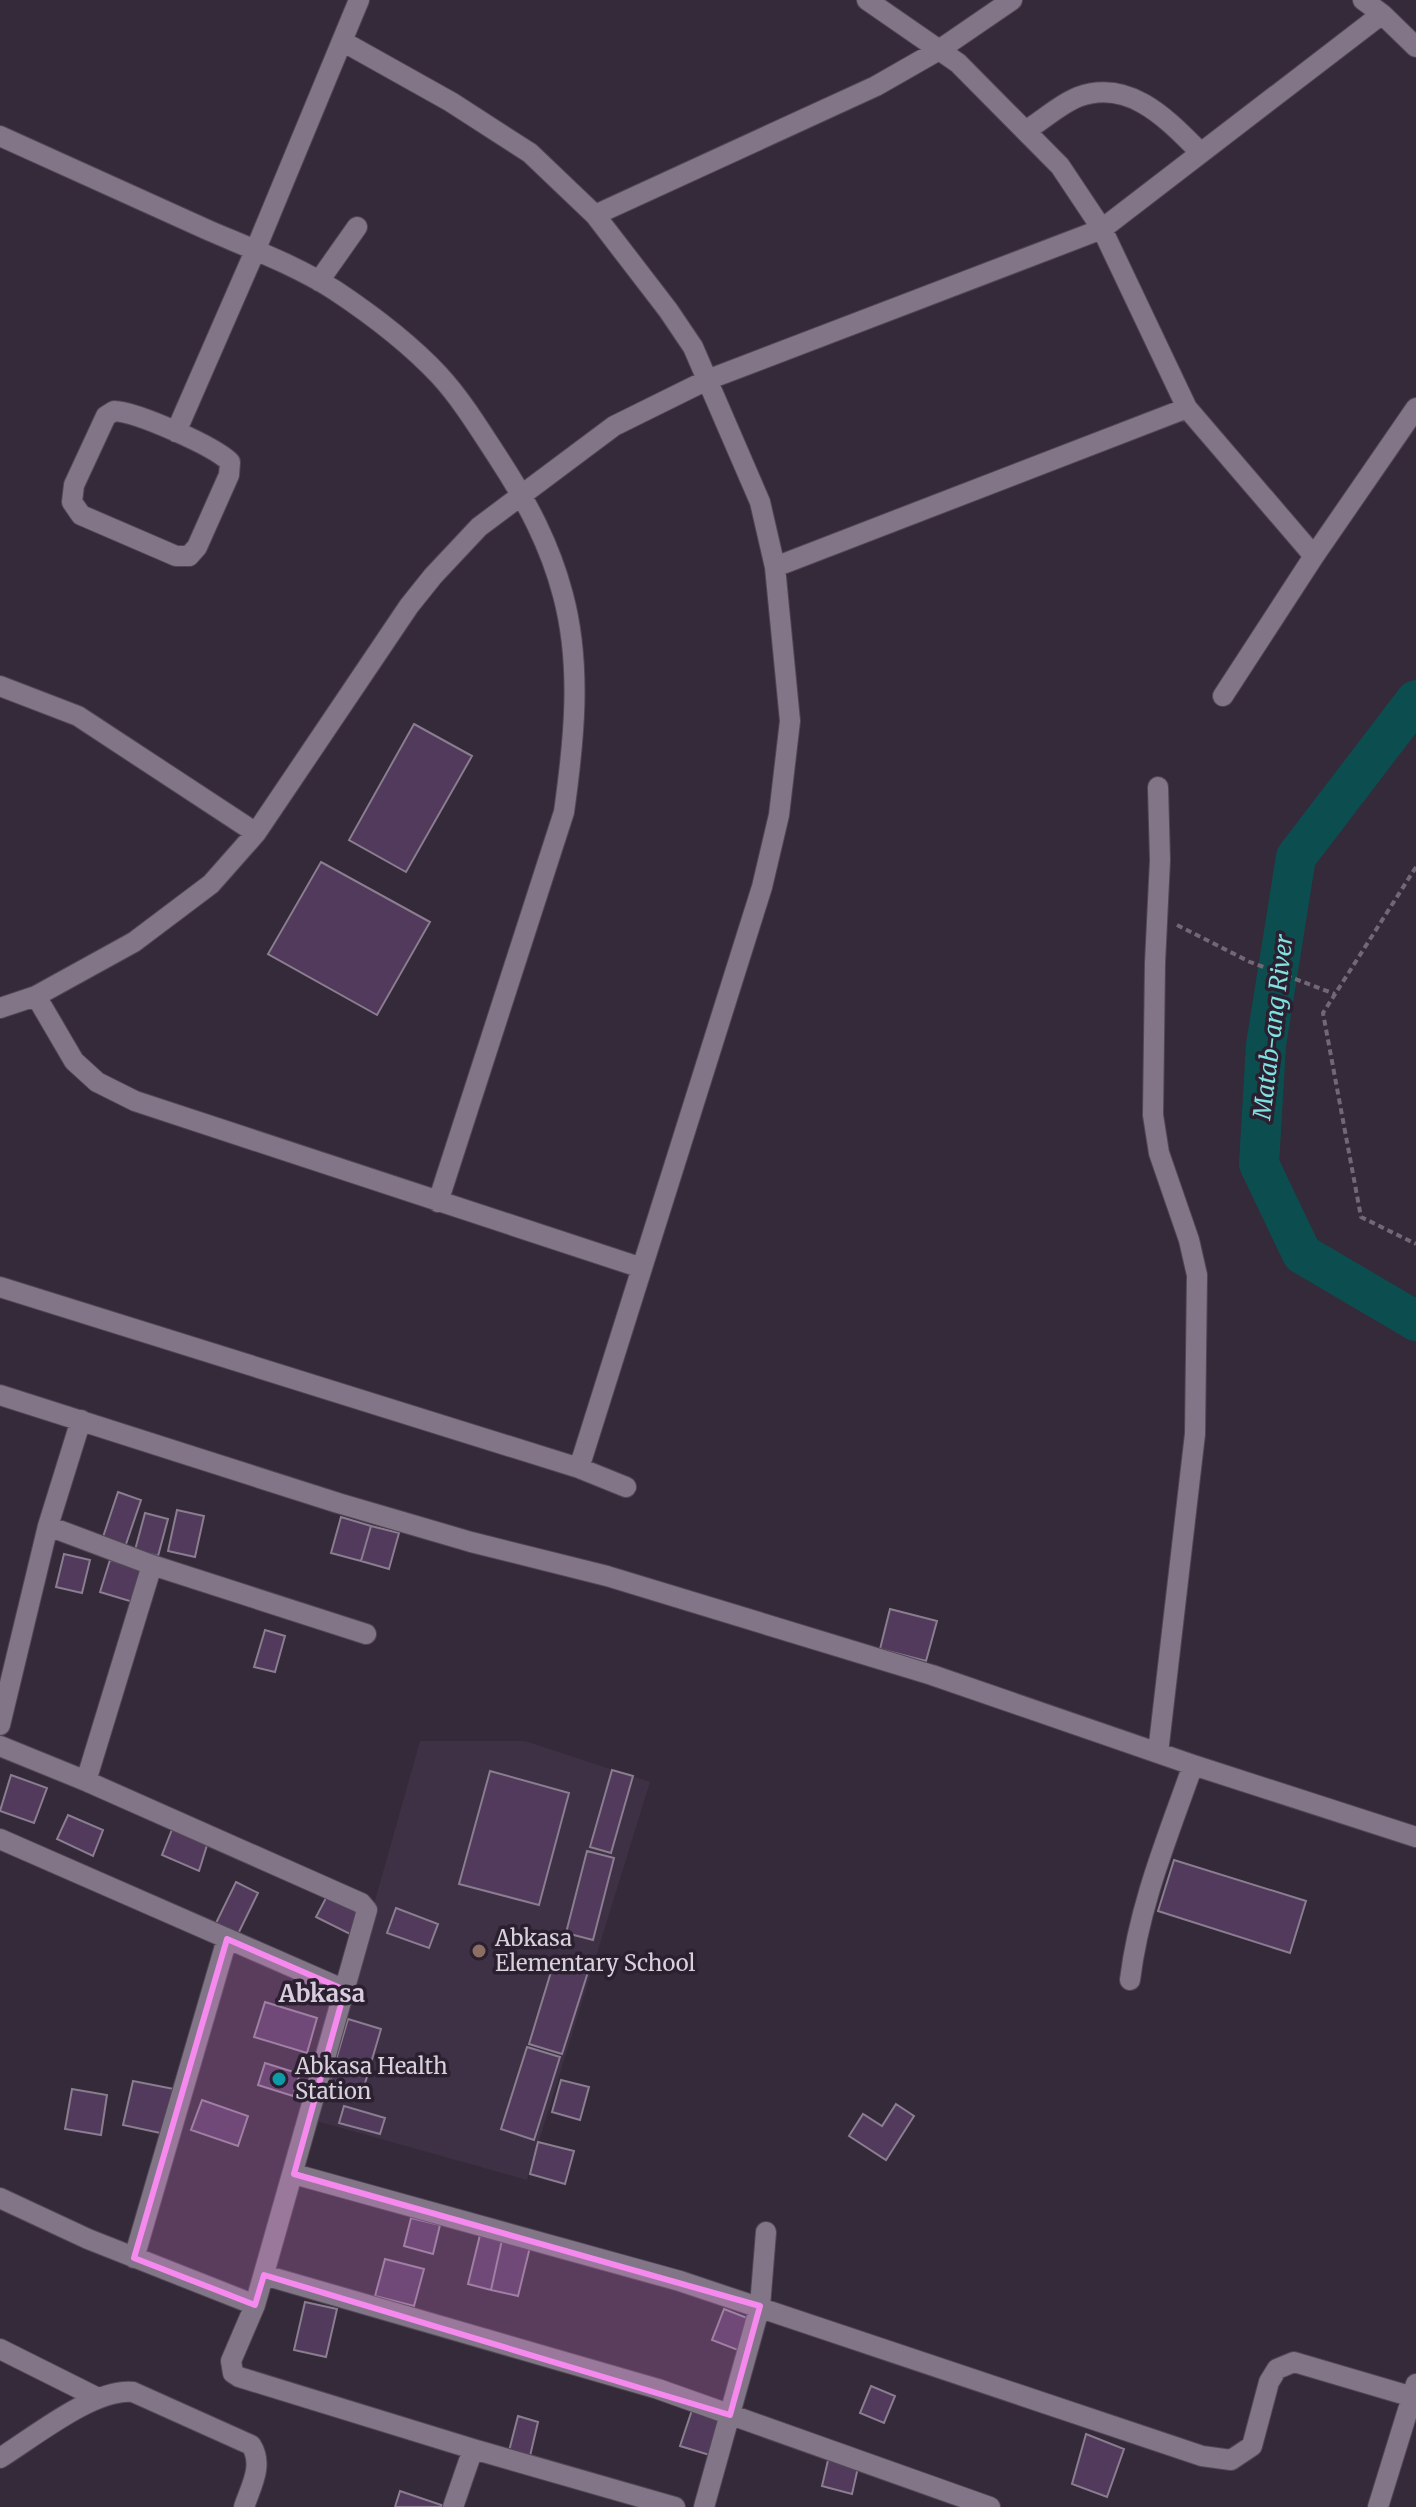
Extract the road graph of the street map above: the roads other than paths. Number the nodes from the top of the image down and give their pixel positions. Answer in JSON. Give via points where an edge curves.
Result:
{"nodes":[{"id":1,"x":359,"y":0,"type":"edge"},
{"id":2,"x":867,"y":0,"type":"edge"},
{"id":3,"x":1012,"y":0,"type":"edge"},
{"id":4,"x":1363,"y":0,"type":"edge"},
{"id":5,"x":1382,"y":14,"type":"junction"},
{"id":6,"x":342,"y":41,"type":"junction"},
{"id":7,"x":1416,"y":47,"type":"edge"},
{"id":8,"x":939,"y":50,"type":"junction"},
{"id":9,"x":1025,"y":131,"type":"junction"},
{"id":10,"x":0,"y":136,"type":"edge"},
{"id":11,"x":1201,"y":153,"type":"junction"},
{"id":12,"x":595,"y":215,"type":"junction"},
{"id":13,"x":357,"y":227,"type":"dead end"},
{"id":14,"x":1102,"y":229,"type":"junction"},
{"id":15,"x":255,"y":251,"type":"junction"},
{"id":16,"x":319,"y":281,"type":"junction"},
{"id":17,"x":707,"y":380,"type":"junction"},
{"id":18,"x":1187,"y":408,"type":"junction"},
{"id":19,"x":1416,"y":408,"type":"edge"},
{"id":20,"x":176,"y":432,"type":"junction"},
{"id":21,"x":521,"y":493,"type":"junction"},
{"id":22,"x":1314,"y":556,"type":"junction"},
{"id":23,"x":775,"y":567,"type":"junction"},
{"id":24,"x":0,"y":686,"type":"edge"},
{"id":25,"x":1223,"y":696,"type":"dead end"},
{"id":26,"x":1158,"y":787,"type":"dead end"},
{"id":27,"x":256,"y":833,"type":"junction"},
{"id":28,"x":36,"y":996,"type":"junction"},
{"id":29,"x":0,"y":1008,"type":"edge"},
{"id":30,"x":438,"y":1202,"type":"junction"},
{"id":31,"x":642,"y":1268,"type":"junction"},
{"id":32,"x":0,"y":1287,"type":"edge"},
{"id":33,"x":0,"y":1395,"type":"edge"},
{"id":34,"x":81,"y":1420,"type":"junction"},
{"id":35,"x":579,"y":1468,"type":"junction"},
{"id":36,"x":626,"y":1487,"type":"dead end"},
{"id":37,"x":48,"y":1526,"type":"junction"},
{"id":38,"x":152,"y":1565,"type":"junction"},
{"id":39,"x":366,"y":1634,"type":"dead end"},
{"id":40,"x":0,"y":1725,"type":"edge"},
{"id":41,"x":0,"y":1746,"type":"edge"},
{"id":42,"x":1158,"y":1753,"type":"junction"},
{"id":43,"x":1193,"y":1765,"type":"junction"},
{"id":44,"x":86,"y":1781,"type":"junction"},
{"id":45,"x":1416,"y":1837,"type":"edge"},
{"id":46,"x":0,"y":1839,"type":"edge"},
{"id":47,"x":227,"y":1939,"type":"junction"},
{"id":48,"x":1130,"y":1980,"type":"dead end"},
{"id":49,"x":345,"y":1990,"type":"junction"},
{"id":50,"x":294,"y":2174,"type":"junction"},
{"id":51,"x":0,"y":2198,"type":"edge"},
{"id":52,"x":766,"y":2232,"type":"dead end"},
{"id":53,"x":134,"y":2258,"type":"junction"},
{"id":54,"x":264,"y":2275,"type":"junction"},
{"id":55,"x":255,"y":2305,"type":"junction"},
{"id":56,"x":760,"y":2306,"type":"junction"},
{"id":57,"x":0,"y":2349,"type":"edge"},
{"id":58,"x":1415,"y":2393,"type":"edge"},
{"id":59,"x":96,"y":2397,"type":"junction"},
{"id":60,"x":730,"y":2415,"type":"junction"},
{"id":61,"x":473,"y":2449,"type":"junction"},
{"id":62,"x":0,"y":2458,"type":"edge"},
{"id":63,"x":244,"y":2507,"type":"edge"},
{"id":64,"x":453,"y":2507,"type":"edge"},
{"id":65,"x":675,"y":2507,"type":"edge"},
{"id":66,"x":704,"y":2507,"type":"edge"},
{"id":67,"x":990,"y":2507,"type":"edge"},
{"id":68,"x":1378,"y":2507,"type":"edge"}],
"edges":[{"from":1,"to":6,"type":"street"},
{"from":2,"to":8,"type":"street"},
{"from":3,"to":8,"type":"street"},
{"from":4,"to":5,"type":"street"},
{"from":5,"to":7,"type":"street"},
{"from":5,"to":11,"type":"street"},
{"from":6,"to":12,"type":"street","via":[[530,153]]},
{"from":6,"to":15,"type":"street"},
{"from":8,"to":9,"type":"street"},
{"from":8,"to":12,"type":"street","via":[[876,86]]},
{"from":9,"to":11,"type":"street","via":[[1078,97],[1113,92],[1146,103]]},
{"from":9,"to":14,"type":"street","via":[[1060,166]]},
{"from":10,"to":15,"type":"street"},
{"from":11,"to":14,"type":"street"},
{"from":12,"to":17,"type":"street","via":[[668,310]]},
{"from":13,"to":16,"type":"street"},
{"from":14,"to":17,"type":"street"},
{"from":14,"to":18,"type":"street"},
{"from":15,"to":16,"type":"street"},
{"from":15,"to":20,"type":"street"},
{"from":16,"to":21,"type":"street","via":[[403,341],[440,376]]},
{"from":17,"to":21,"type":"street","via":[[614,426]]},
{"from":17,"to":23,"type":"street","via":[[760,502]]},
{"from":18,"to":22,"type":"street"},
{"from":18,"to":23,"type":"street"},
{"from":19,"to":22,"type":"street"},
{"from":20,"to":20,"type":"street","via":[[126,411],[106,416],[74,485],[72,502],[81,515],[176,556],[189,556],[229,475],[230,462]]},
{"from":21,"to":27,"type":"street","via":[[479,527],[409,606]]},
{"from":21,"to":30,"type":"street","via":[[543,534],[564,596],[575,699],[573,749],[564,812]]},
{"from":22,"to":25,"type":"street"},
{"from":23,"to":31,"type":"street","via":[[790,721],[779,815],[762,887]]},
{"from":24,"to":27,"type":"street","via":[[78,716]]},
{"from":26,"to":42,"type":"street","via":[[1153,1115],[1159,1153],[1197,1275],[1195,1434]]},
{"from":27,"to":28,"type":"street","via":[[211,884],[134,942]]},
{"from":28,"to":29,"type":"street"},
{"from":28,"to":30,"type":"street","via":[[74,1061],[97,1082],[135,1101]]},
{"from":30,"to":31,"type":"street"},
{"from":31,"to":35,"type":"street"},
{"from":32,"to":35,"type":"street"},
{"from":33,"to":34,"type":"street"},
{"from":34,"to":37,"type":"street"},
{"from":34,"to":42,"type":"street","via":[[353,1507],[607,1576],[917,1671]]},
{"from":35,"to":36,"type":"street"},
{"from":37,"to":38,"type":"street"},
{"from":37,"to":40,"type":"street"},
{"from":38,"to":39,"type":"street"},
{"from":38,"to":44,"type":"street"},
{"from":41,"to":44,"type":"street"},
{"from":42,"to":43,"type":"street"},
{"from":43,"to":45,"type":"street"},
{"from":43,"to":48,"type":"street","via":[[1142,1912]]},
{"from":44,"to":49,"type":"street","via":[[365,1906],[367,1915]]},
{"from":46,"to":47,"type":"street"},
{"from":47,"to":49,"type":"street"},
{"from":47,"to":53,"type":"street"},
{"from":49,"to":50,"type":"street"},
{"from":50,"to":54,"type":"street"},
{"from":50,"to":56,"type":"street"},
{"from":51,"to":53,"type":"street"},
{"from":52,"to":56,"type":"street"},
{"from":53,"to":55,"type":"street"},
{"from":54,"to":55,"type":"street"},
{"from":54,"to":60,"type":"street","via":[[658,2389]]},
{"from":55,"to":61,"type":"street","via":[[231,2361],[239,2377]]},
{"from":56,"to":58,"type":"street","via":[[1202,2456],[1231,2460],[1252,2446],[1277,2369],[1294,2362]]},
{"from":56,"to":60,"type":"street"},
{"from":57,"to":59,"type":"street"},
{"from":58,"to":68,"type":"street"},
{"from":59,"to":62,"type":"street"},
{"from":59,"to":63,"type":"street","via":[[133,2392],[251,2445],[258,2466]]},
{"from":60,"to":66,"type":"street"},
{"from":60,"to":67,"type":"street"},
{"from":61,"to":64,"type":"street"},
{"from":61,"to":65,"type":"street"}]}
